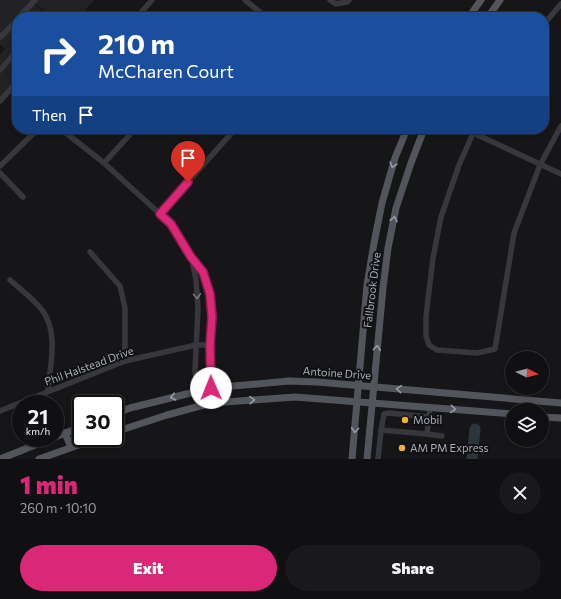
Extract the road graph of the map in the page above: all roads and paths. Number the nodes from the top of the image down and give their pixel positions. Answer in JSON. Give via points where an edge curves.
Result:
{"nodes":[{"id":1,"x":35,"y":0,"type":"edge"},
{"id":2,"x":152,"y":0,"type":"edge"},
{"id":3,"x":330,"y":0,"type":"edge"},
{"id":4,"x":349,"y":0,"type":"edge"},
{"id":5,"x":481,"y":0,"type":"edge"},
{"id":6,"x":500,"y":0,"type":"edge"},
{"id":7,"x":247,"y":1,"type":"edge"},
{"id":8,"x":561,"y":4,"type":"edge"},
{"id":9,"x":24,"y":12,"type":"edge"},
{"id":10,"x":141,"y":12,"type":"edge"},
{"id":11,"x":260,"y":12,"type":"edge"},
{"id":12,"x":473,"y":12,"type":"edge"},
{"id":13,"x":492,"y":12,"type":"edge"},
{"id":14,"x":549,"y":18,"type":"edge"},
{"id":15,"x":12,"y":25,"type":"edge"},
{"id":16,"x":0,"y":37,"type":"edge"},
{"id":17,"x":12,"y":57,"type":"edge"},
{"id":18,"x":0,"y":70,"type":"edge"},
{"id":19,"x":12,"y":88,"type":"edge"},
{"id":20,"x":0,"y":101,"type":"edge"},
{"id":21,"x":561,"y":126,"type":"edge"},
{"id":22,"x":33,"y":134,"type":"edge"},
{"id":23,"x":67,"y":134,"type":"edge"},
{"id":24,"x":130,"y":134,"type":"edge"},
{"id":25,"x":231,"y":134,"type":"edge"},
{"id":26,"x":405,"y":134,"type":"edge"},
{"id":27,"x":422,"y":134,"type":"edge"},
{"id":28,"x":473,"y":134,"type":"edge"},
{"id":29,"x":480,"y":134,"type":"edge"},
{"id":30,"x":104,"y":163,"type":"junction"},
{"id":31,"x":540,"y":165,"type":"junction"},
{"id":32,"x":0,"y":166,"type":"edge"},
{"id":33,"x":0,"y":174,"type":"edge"},
{"id":34,"x":561,"y":174,"type":"edge"},
{"id":35,"x":23,"y":196,"type":"dead end"},
{"id":36,"x":160,"y":214,"type":"junction"},
{"id":37,"x":90,"y":252,"type":"dead end"},
{"id":38,"x":191,"y":257,"type":"junction"},
{"id":39,"x":10,"y":280,"type":"dead end"},
{"id":40,"x":196,"y":345,"type":"junction"},
{"id":41,"x":210,"y":345,"type":"junction"},
{"id":42,"x":125,"y":361,"type":"junction"},
{"id":43,"x":359,"y":386,"type":"junction"},
{"id":44,"x":374,"y":387,"type":"junction"},
{"id":45,"x":211,"y":388,"type":"junction"},
{"id":46,"x":48,"y":391,"type":"junction"},
{"id":47,"x":198,"y":391,"type":"junction"},
{"id":48,"x":358,"y":401,"type":"junction"},
{"id":49,"x":211,"y":403,"type":"junction"},
{"id":50,"x":372,"y":403,"type":"junction"},
{"id":51,"x":561,"y":403,"type":"edge"},
{"id":52,"x":399,"y":405,"type":"junction"},
{"id":53,"x":199,"y":406,"type":"junction"},
{"id":54,"x":430,"y":407,"type":"junction"},
{"id":55,"x":124,"y":410,"type":"edge"},
{"id":56,"x":0,"y":411,"type":"edge"},
{"id":57,"x":398,"y":413,"type":"junction"},
{"id":58,"x":505,"y":413,"type":"edge"},
{"id":59,"x":429,"y":417,"type":"junction"},
{"id":60,"x":549,"y":417,"type":"edge"},
{"id":61,"x":561,"y":418,"type":"edge"},
{"id":62,"x":124,"y":429,"type":"edge"},
{"id":63,"x":72,"y":430,"type":"edge"},
{"id":64,"x":381,"y":430,"type":"junction"},
{"id":65,"x":65,"y":433,"type":"joint"},
{"id":66,"x":427,"y":434,"type":"junction"},
{"id":67,"x":442,"y":436,"type":"dead end"},
{"id":68,"x":368,"y":439,"type":"junction"},
{"id":69,"x":380,"y":440,"type":"junction"},
{"id":70,"x":31,"y":447,"type":"edge"},
{"id":71,"x":71,"y":447,"type":"joint"},
{"id":72,"x":0,"y":459,"type":"edge"},
{"id":73,"x":39,"y":459,"type":"edge"},
{"id":74,"x":352,"y":459,"type":"edge"},
{"id":75,"x":366,"y":459,"type":"edge"},
{"id":76,"x":378,"y":459,"type":"edge"}],
"edges":[{"from":1,"to":9,"type":"street"},
{"from":2,"to":10,"type":"street"},
{"from":3,"to":4,"type":"street","via":[[336,4]]},
{"from":5,"to":12,"type":"main road"},
{"from":6,"to":13,"type":"main road"},
{"from":7,"to":11,"type":"street"},
{"from":8,"to":14,"type":"street"},
{"from":15,"to":16,"type":"street"},
{"from":17,"to":18,"type":"street"},
{"from":19,"to":20,"type":"street"},
{"from":21,"to":31,"type":"street"},
{"from":22,"to":32,"type":"street"},
{"from":23,"to":30,"type":"street"},
{"from":24,"to":30,"type":"street"},
{"from":25,"to":36,"type":"street"},
{"from":26,"to":43,"type":"main road","name":"Fallbrook Drive","one_way":true,"via":[[393,165],[376,230],[367,285]]},
{"from":44,"to":27,"type":"main road","name":"Fallbrook Drive","one_way":true,"via":[[382,288],[395,215]]},
{"from":28,"to":31,"type":"street","via":[[441,217],[432,258],[425,330],[429,345],[437,350],[477,353],[495,349],[514,233]]},
{"from":29,"to":31,"type":"street"},
{"from":30,"to":36,"type":"street"},
{"from":31,"to":34,"type":"street"},
{"from":33,"to":35,"type":"street"},
{"from":36,"to":38,"type":"street","via":[[171,224]]},
{"from":37,"to":42,"type":"street","via":[[120,286],[125,308]]},
{"from":38,"to":40,"type":"street","one_way":true,"via":[[198,309]]},
{"from":38,"to":41,"type":"street","via":[[203,272],[210,294]]},
{"from":39,"to":46,"type":"street","via":[[42,309],[50,326],[52,348]]},
{"from":40,"to":41,"type":"street","name":"Phil Halstead Drive"},
{"from":40,"to":42,"type":"street","name":"Phil Halstead Drive"},
{"from":40,"to":47,"type":"street","via":[[195,371]]},
{"from":41,"to":45,"type":"street"},
{"from":42,"to":46,"type":"street","name":"Phil Halstead Drive"},
{"from":43,"to":44,"type":"main road","name":"Antoine Drive"},
{"from":43,"to":45,"type":"main road","name":"Antoine Drive","via":[[289,381]]},
{"from":43,"to":48,"type":"main road","name":"Fallbrook Drive"},
{"from":44,"to":50,"type":"main road","name":"Fallbrook Drive"},
{"from":51,"to":44,"type":"main road","name":"Antoine Drive","one_way":true},
{"from":45,"to":47,"type":"main road","name":"Antoine Drive"},
{"from":45,"to":49,"type":"street"},
{"from":46,"to":56,"type":"street","name":"Phil Halstead Drive"},
{"from":47,"to":53,"type":"street"},
{"from":47,"to":55,"type":"main road","name":"Antoine Drive","one_way":true},
{"from":49,"to":48,"type":"main road","one_way":true,"via":[[295,397]]},
{"from":48,"to":50,"type":"main road"},
{"from":48,"to":74,"type":"main road","name":"Fallbrook Drive","one_way":true},
{"from":49,"to":53,"type":"main road"},
{"from":50,"to":52,"type":"main road"},
{"from":50,"to":68,"type":"main road","name":"Fallbrook Drive"},
{"from":52,"to":54,"type":"main road"},
{"from":52,"to":57,"type":"street"},
{"from":53,"to":62,"type":"main road"},
{"from":54,"to":58,"type":"main road","one_way":true},
{"from":54,"to":59,"type":"street"},
{"from":57,"to":59,"type":"street"},
{"from":57,"to":64,"type":"street","via":[[384,414]]},
{"from":59,"to":66,"type":"street"},
{"from":60,"to":61,"type":"main road"},
{"from":63,"to":65,"type":"main road"},
{"from":64,"to":66,"type":"street"},
{"from":64,"to":69,"type":"street"},
{"from":65,"to":71,"type":"main road"},
{"from":66,"to":67,"type":"street"},
{"from":68,"to":69,"type":"street"},
{"from":68,"to":75,"type":"main road","name":"Fallbrook Drive"},
{"from":69,"to":76,"type":"street"},
{"from":70,"to":72,"type":"main road"},
{"from":71,"to":73,"type":"main road"}]}
